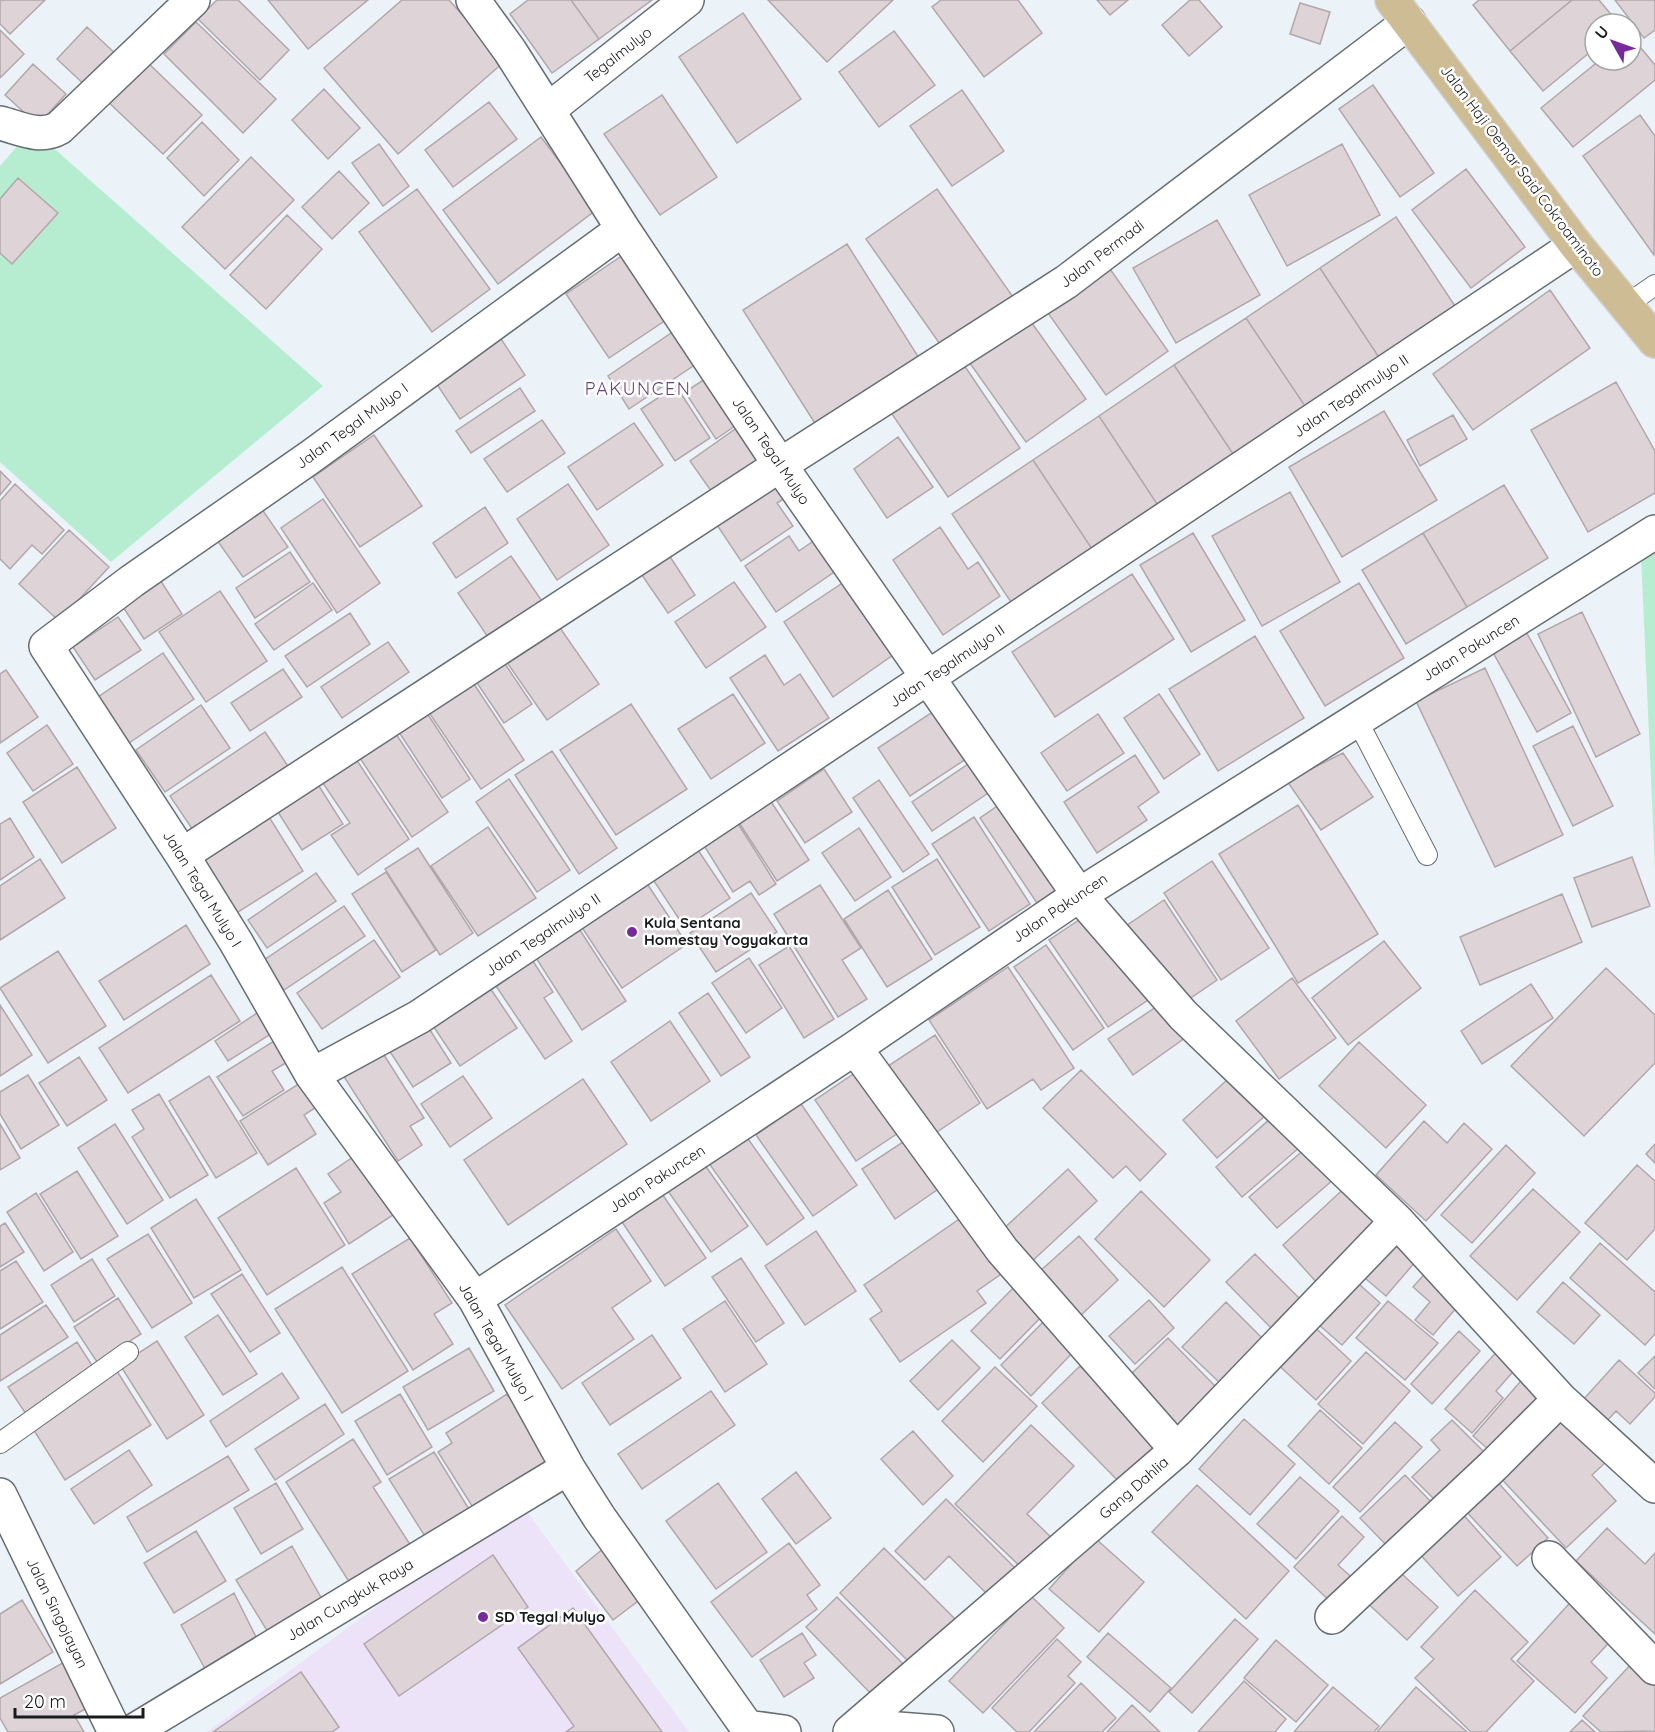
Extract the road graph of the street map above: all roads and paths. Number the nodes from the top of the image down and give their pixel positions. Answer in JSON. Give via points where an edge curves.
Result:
{"nodes":[{"id":1,"x":193,"y":0,"type":"edge"},
{"id":2,"x":473,"y":0,"type":"edge"},
{"id":3,"x":687,"y":0,"type":"edge"},
{"id":4,"x":1400,"y":11,"type":"edge"},
{"id":5,"x":548,"y":110,"type":"junction"},
{"id":6,"x":0,"y":123,"type":"edge"},
{"id":7,"x":623,"y":229,"type":"junction"},
{"id":8,"x":1576,"y":245,"type":"junction"},
{"id":9,"x":1655,"y":285,"type":"edge"},
{"id":10,"x":1626,"y":305,"type":"junction"},
{"id":11,"x":1655,"y":341,"type":"edge"},
{"id":12,"x":780,"y":465,"type":"junction"},
{"id":13,"x":1655,"y":532,"type":"edge"},
{"id":14,"x":928,"y":678,"type":"junction"},
{"id":15,"x":1356,"y":720,"type":"junction"},
{"id":16,"x":182,"y":855,"type":"junction"},
{"id":17,"x":1427,"y":855,"type":"dead end"},
{"id":18,"x":1079,"y":895,"type":"junction"},
{"id":19,"x":855,"y":1048,"type":"junction"},
{"id":20,"x":312,"y":1075,"type":"junction"},
{"id":21,"x":1396,"y":1221,"type":"junction"},
{"id":22,"x":475,"y":1299,"type":"junction"},
{"id":23,"x":128,"y":1352,"type":"dead end"},
{"id":24,"x":1560,"y":1399,"type":"junction"},
{"id":25,"x":0,"y":1443,"type":"edge"},
{"id":26,"x":1177,"y":1450,"type":"junction"},
{"id":27,"x":568,"y":1467,"type":"junction"},
{"id":28,"x":1655,"y":1486,"type":"edge"},
{"id":29,"x":0,"y":1495,"type":"edge"},
{"id":30,"x":1549,"y":1558,"type":"dead end"},
{"id":31,"x":1332,"y":1617,"type":"dead end"},
{"id":32,"x":1655,"y":1668,"type":"edge"},
{"id":33,"x":115,"y":1732,"type":"edge"},
{"id":34,"x":132,"y":1732,"type":"edge"},
{"id":35,"x":784,"y":1732,"type":"edge"},
{"id":36,"x":850,"y":1732,"type":"edge"},
{"id":37,"x":883,"y":1732,"type":"edge"},
{"id":38,"x":938,"y":1732,"type":"edge"}],
"edges":[{"from":1,"to":6,"type":"street","via":[[59,128],[40,134]]},
{"from":2,"to":5,"type":"street","name":"Jalan Tegal Mulyo"},
{"from":3,"to":5,"type":"street","name":"Tegalmulyo"},
{"from":4,"to":8,"type":"main road","name":"Jalan Haji Oemar Said Cokroaminoto"},
{"from":4,"to":12,"type":"street","name":"Jalan Permadi","via":[[1066,282]]},
{"from":5,"to":7,"type":"street","name":"Jalan Tegal Mulyo"},
{"from":7,"to":12,"type":"street","name":"Jalan Tegal Mulyo"},
{"from":7,"to":16,"type":"street","name":"Jalan Tegal Mulyo I","via":[[309,458],[132,580],[46,646]]},
{"from":8,"to":10,"type":"main road","name":"Jalan Haji Oemar Said Cokroaminoto"},
{"from":8,"to":14,"type":"street","name":"Jalan Tegalmulyo II"},
{"from":9,"to":10,"type":"lane"},
{"from":10,"to":11,"type":"main road","name":"Jalan Haji Oemar Said Cokroaminoto"},
{"from":12,"to":14,"type":"street","name":"Jalan Tegal Mulyo"},
{"from":12,"to":16,"type":"street","name":"Jalan Permadi"},
{"from":13,"to":15,"type":"street","name":"Jalan Pakuncen"},
{"from":14,"to":18,"type":"street","name":"Jalan Tegal Mulyo"},
{"from":14,"to":20,"type":"street","name":"Jalan Tegalmulyo II","via":[[419,1017]]},
{"from":15,"to":17,"type":"lane"},
{"from":15,"to":18,"type":"street","name":"Jalan Pakuncen"},
{"from":16,"to":20,"type":"street","name":"Jalan Tegal Mulyo I"},
{"from":18,"to":19,"type":"street","name":"Jalan Pakuncen"},
{"from":18,"to":21,"type":"street","name":"Jalan Tegal Mulyo","via":[[1183,1015]]},
{"from":19,"to":22,"type":"street","name":"Jalan Pakuncen"},
{"from":19,"to":26,"type":"street","via":[[1002,1250]]},
{"from":20,"to":22,"type":"street","name":"Jalan Tegal Mulyo I"},
{"from":21,"to":24,"type":"street","name":"Jalan Tegal Mulyo"},
{"from":21,"to":26,"type":"street","name":"Gang Dahlia"},
{"from":22,"to":27,"type":"street","name":"Jalan Tegal Mulyo I"},
{"from":23,"to":25,"type":"lane"},
{"from":24,"to":28,"type":"street","name":"Jalan Tegal Mulyo"},
{"from":24,"to":31,"type":"street"},
{"from":26,"to":36,"type":"street","name":"Gang Dahlia"},
{"from":27,"to":34,"type":"street","name":"Jalan Cungkuk Raya"},
{"from":27,"to":35,"type":"street","name":"Jalan Tegal Mulyo I","via":[[747,1727]]},
{"from":29,"to":33,"type":"street","name":"Jalan Singojayan"},
{"from":30,"to":32,"type":"street"},
{"from":37,"to":38,"type":"street"}]}
